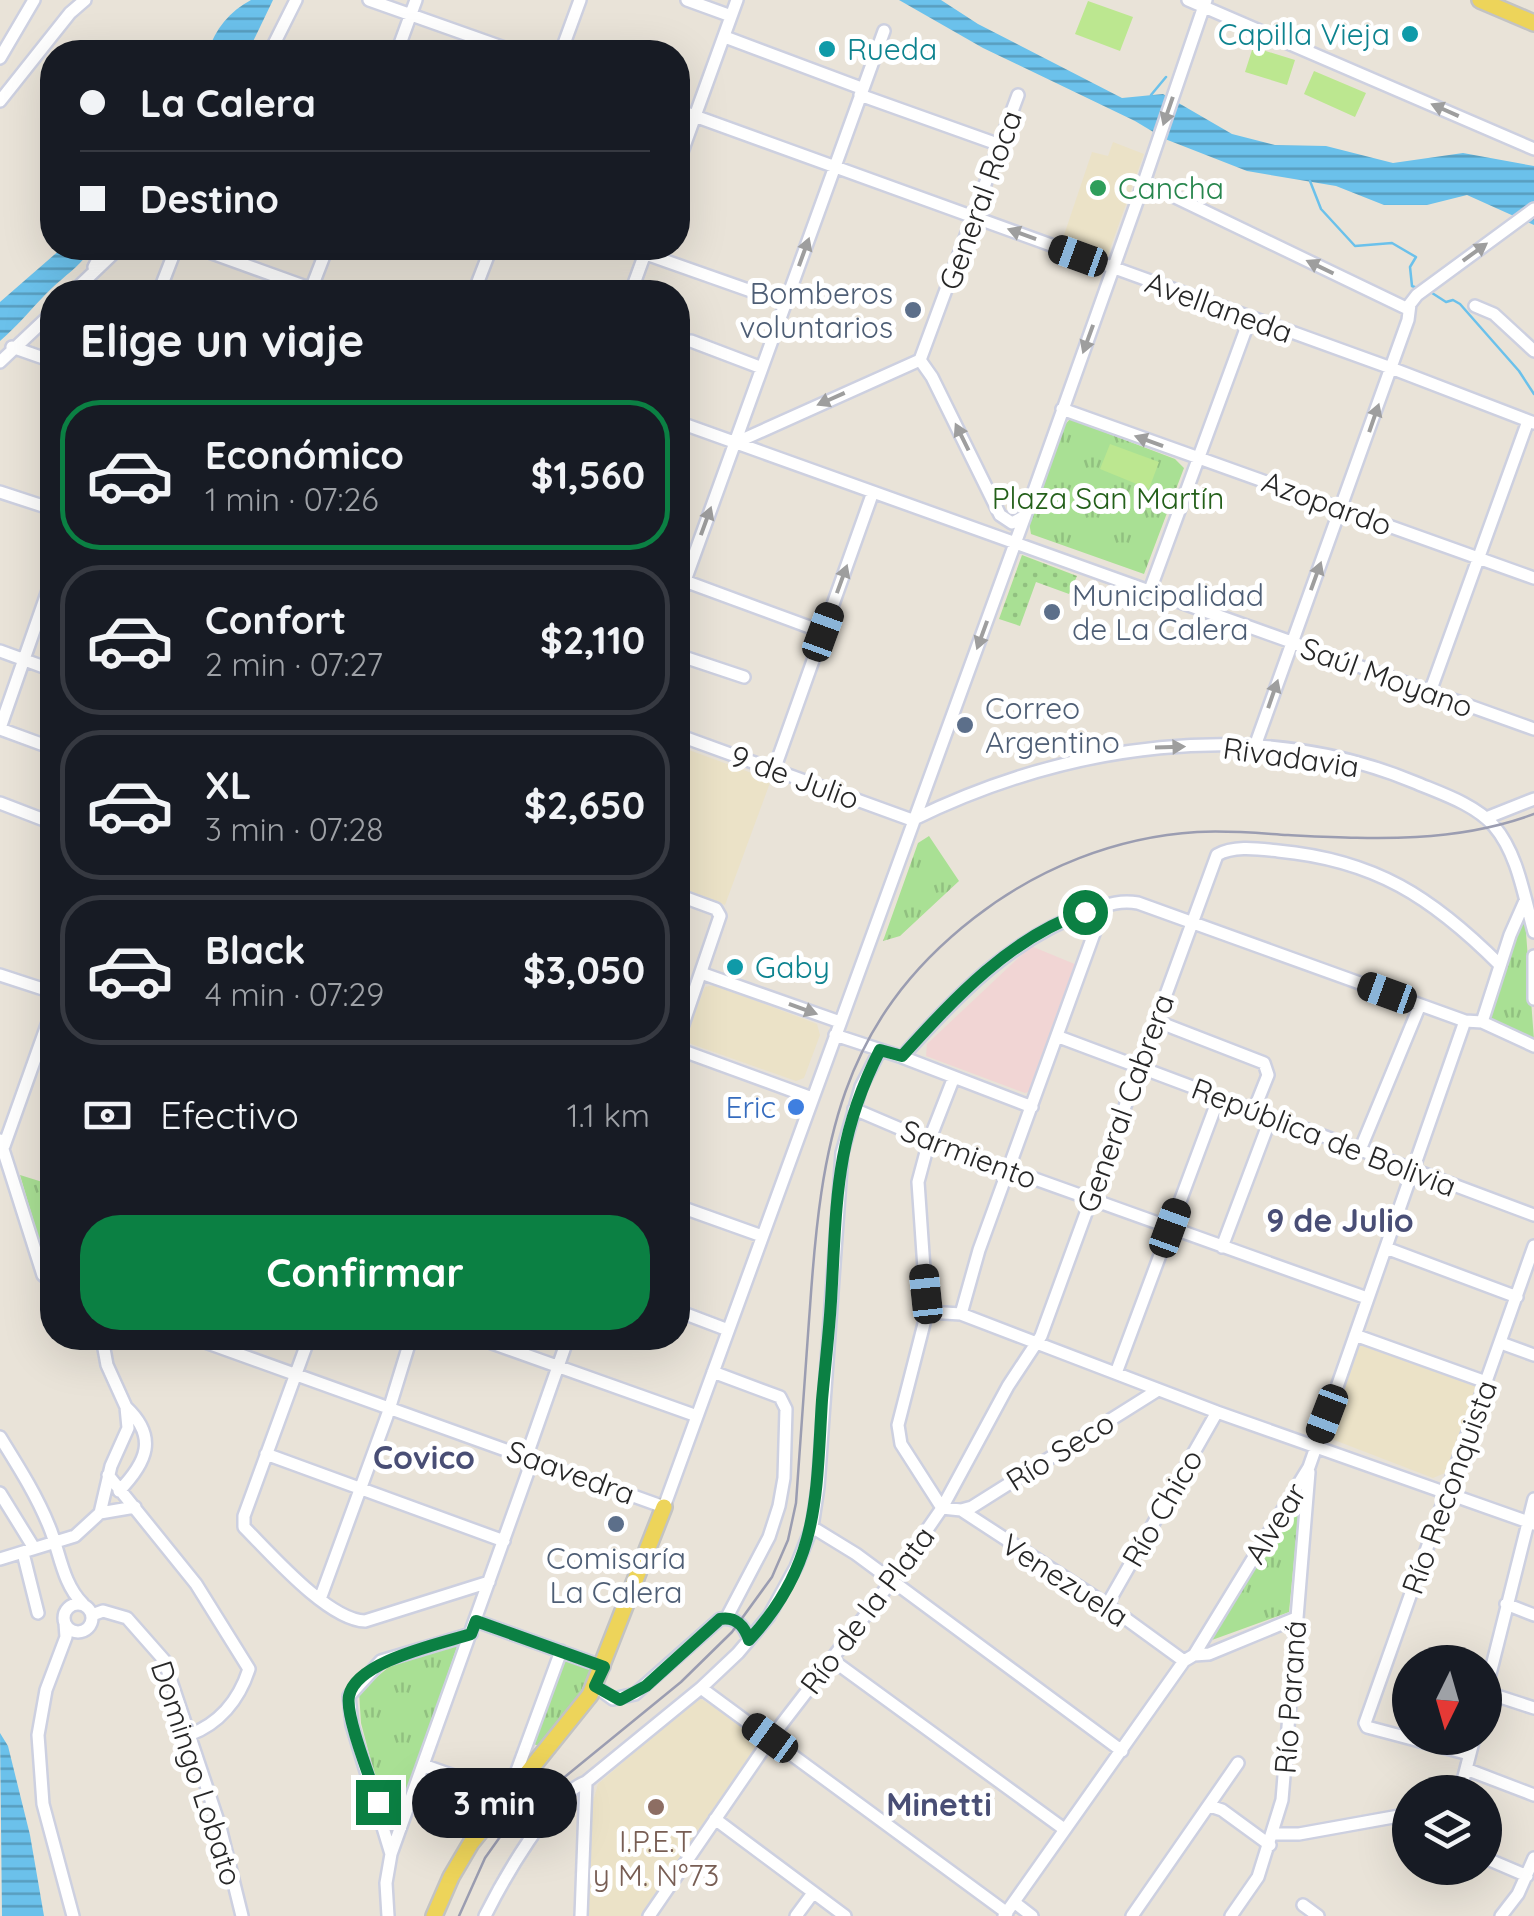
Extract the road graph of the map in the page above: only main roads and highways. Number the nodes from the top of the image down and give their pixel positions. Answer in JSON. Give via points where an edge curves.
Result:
{"nodes":[{"id":1,"x":1480,"y":0,"type":"edge"},
{"id":2,"x":1534,"y":24,"type":"edge"},
{"id":3,"x":664,"y":1506,"type":"road end"},
{"id":4,"x":434,"y":1916,"type":"edge"}],
"edges":[{"from":1,"to":2,"type":"main road"},
{"from":3,"to":4,"type":"main road","via":[[595,1686],[456,1866]]}]}
